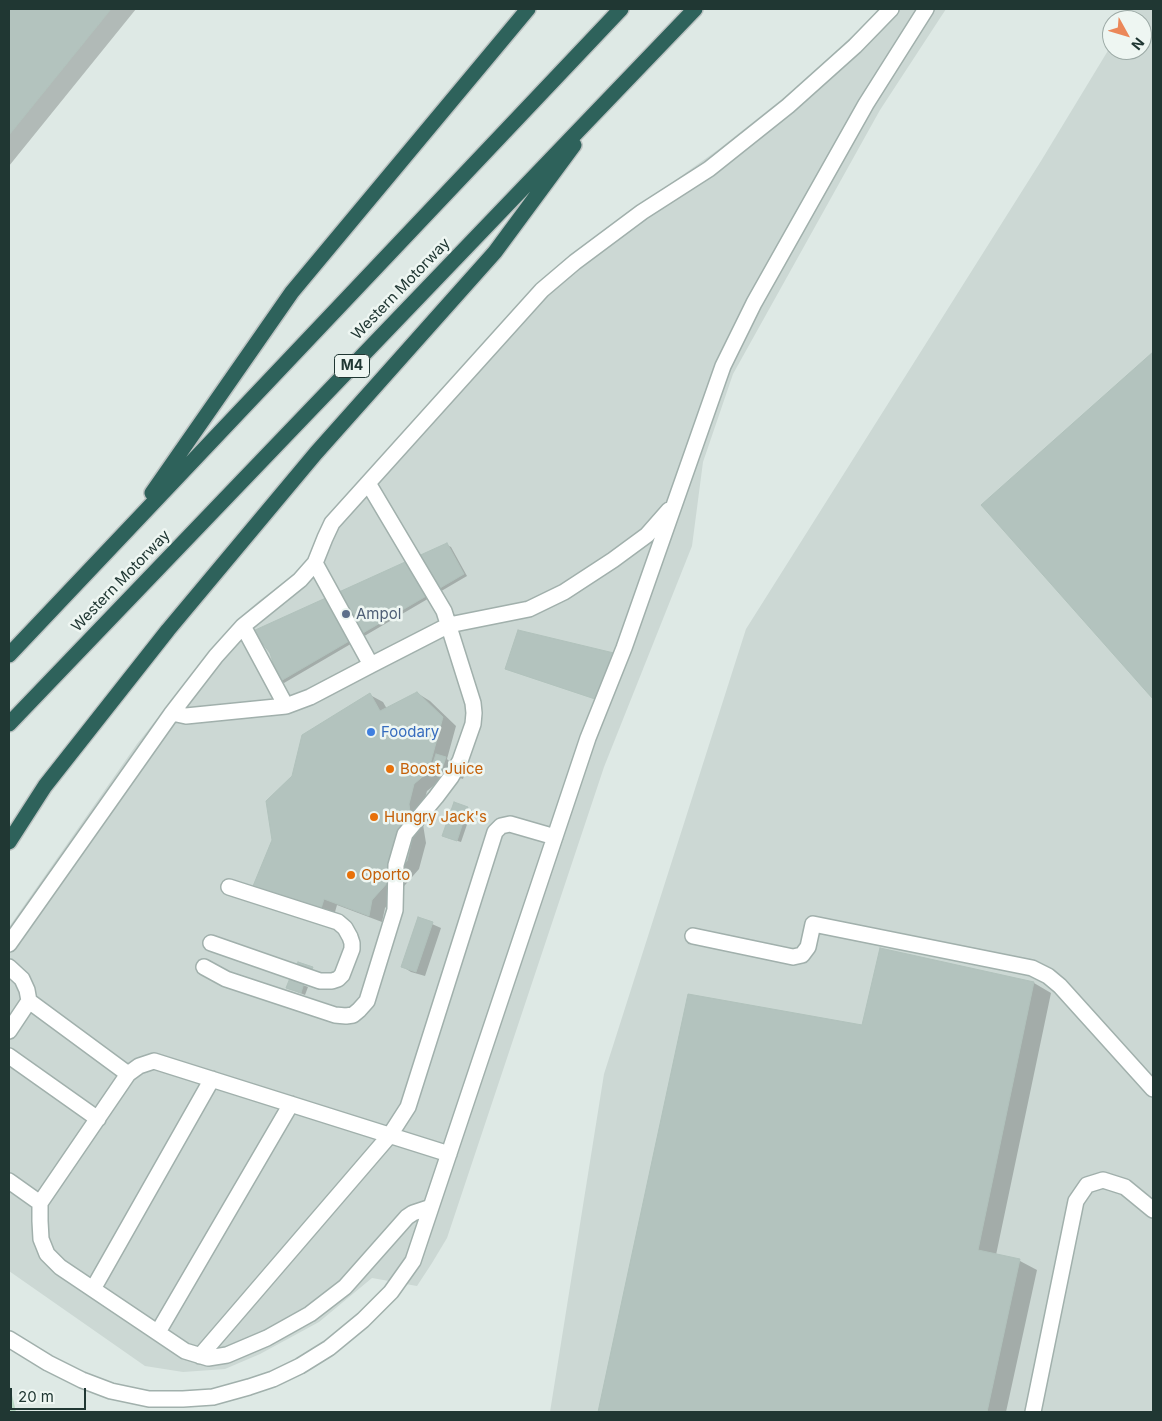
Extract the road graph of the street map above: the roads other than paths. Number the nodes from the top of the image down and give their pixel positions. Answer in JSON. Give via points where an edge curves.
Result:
{"nodes":[{"id":1,"x":528,"y":9,"type":"edge"},
{"id":2,"x":621,"y":9,"type":"edge"},
{"id":3,"x":695,"y":9,"type":"edge"},
{"id":4,"x":891,"y":9,"type":"edge"},
{"id":5,"x":926,"y":9,"type":"edge"},
{"id":6,"x":611,"y":96,"type":"junction"},
{"id":7,"x":368,"y":483,"type":"junction"},
{"id":8,"x":674,"y":504,"type":"junction"},
{"id":9,"x":124,"y":533,"type":"junction"},
{"id":10,"x":315,"y":563,"type":"junction"},
{"id":11,"x":449,"y":625,"type":"junction"},
{"id":12,"x":243,"y":626,"type":"junction"},
{"id":13,"x":9,"y":655,"type":"edge"},
{"id":14,"x":370,"y":664,"type":"junction"},
{"id":15,"x":286,"y":706,"type":"junction"},
{"id":16,"x":172,"y":713,"type":"junction"},
{"id":17,"x":9,"y":724,"type":"edge"},
{"id":18,"x":555,"y":837,"type":"junction"},
{"id":19,"x":9,"y":842,"type":"edge"},
{"id":20,"x":229,"y":887,"type":"dead end"},
{"id":21,"x":693,"y":936,"type":"dead end"},
{"id":22,"x":211,"y":943,"type":"dead end"},
{"id":23,"x":9,"y":944,"type":"edge"},
{"id":24,"x":9,"y":967,"type":"edge"},
{"id":25,"x":204,"y":967,"type":"dead end"},
{"id":26,"x":29,"y":1002,"type":"junction"},
{"id":27,"x":9,"y":1031,"type":"edge"},
{"id":28,"x":9,"y":1056,"type":"edge"},
{"id":29,"x":128,"y":1074,"type":"junction"},
{"id":30,"x":212,"y":1080,"type":"junction"},
{"id":31,"x":1153,"y":1090,"type":"edge"},
{"id":32,"x":291,"y":1104,"type":"junction"},
{"id":33,"x":98,"y":1118,"type":"junction"},
{"id":34,"x":390,"y":1135,"type":"junction"},
{"id":35,"x":449,"y":1154,"type":"junction"},
{"id":36,"x":9,"y":1181,"type":"edge"},
{"id":37,"x":40,"y":1203,"type":"junction"},
{"id":38,"x":431,"y":1207,"type":"junction"},
{"id":39,"x":1153,"y":1210,"type":"edge"},
{"id":40,"x":93,"y":1289,"type":"junction"},
{"id":41,"x":158,"y":1332,"type":"junction"},
{"id":42,"x":9,"y":1340,"type":"edge"},
{"id":43,"x":200,"y":1356,"type":"junction"},
{"id":44,"x":1033,"y":1412,"type":"edge"}],
"edges":[{"from":1,"to":9,"type":"highway","via":[[292,292]]},
{"from":2,"to":9,"type":"highway","name":"Western Motorway"},
{"from":3,"to":6,"type":"highway","name":"Western Motorway","number":"M4"},
{"from":4,"to":7,"type":"lane","via":[[788,106],[709,169],[642,212],[542,290]]},
{"from":5,"to":8,"type":"lane","via":[[866,104],[754,303],[723,366]]},
{"from":6,"to":17,"type":"highway","name":"Western Motorway","number":"M4"},
{"from":6,"to":19,"type":"highway","via":[[495,252],[316,454],[168,630],[45,786]]},
{"from":7,"to":10,"type":"lane","via":[[332,523]]},
{"from":7,"to":11,"type":"lane","via":[[444,611]]},
{"from":8,"to":11,"type":"lane","via":[[647,535],[564,592],[528,609]]},
{"from":8,"to":18,"type":"lane"},
{"from":9,"to":13,"type":"highway","name":"Western Motorway"},
{"from":10,"to":12,"type":"lane","via":[[300,580]]},
{"from":10,"to":14,"type":"lane"},
{"from":11,"to":14,"type":"lane"},
{"from":11,"to":25,"type":"lane","via":[[473,702],[473,724],[451,777],[405,834],[396,864],[395,910],[364,1006],[353,1015],[336,1015],[226,979]]},
{"from":12,"to":15,"type":"lane"},
{"from":12,"to":16,"type":"lane"},
{"from":14,"to":15,"type":"lane","via":[[310,697]]},
{"from":15,"to":16,"type":"lane","via":[[186,716]]},
{"from":16,"to":23,"type":"lane"},
{"from":18,"to":34,"type":"lane","via":[[510,824],[495,832],[408,1107]]},
{"from":18,"to":35,"type":"lane"},
{"from":20,"to":22,"type":"lane","via":[[338,922],[350,937],[352,950],[338,979],[320,981]]},
{"from":21,"to":31,"type":"lane","via":[[793,957],[802,955],[808,947],[813,924],[1032,968],[1066,991]]},
{"from":24,"to":26,"type":"lane","via":[[22,980]]},
{"from":26,"to":27,"type":"lane"},
{"from":26,"to":29,"type":"lane"},
{"from":28,"to":33,"type":"lane"},
{"from":29,"to":30,"type":"lane","via":[[154,1061]]},
{"from":29,"to":33,"type":"lane"},
{"from":30,"to":32,"type":"lane"},
{"from":30,"to":40,"type":"lane"},
{"from":32,"to":34,"type":"lane"},
{"from":32,"to":41,"type":"lane"},
{"from":33,"to":37,"type":"lane"},
{"from":34,"to":35,"type":"lane"},
{"from":34,"to":43,"type":"lane"},
{"from":35,"to":38,"type":"lane"},
{"from":36,"to":37,"type":"lane"},
{"from":37,"to":40,"type":"lane","via":[[42,1238],[47,1254]]},
{"from":38,"to":42,"type":"lane","via":[[413,1261],[363,1320],[329,1348],[300,1366],[249,1387],[213,1397],[149,1399],[111,1391],[82,1380]]},
{"from":38,"to":43,"type":"lane","via":[[407,1217],[345,1288],[310,1314],[227,1355]]},
{"from":39,"to":44,"type":"lane","via":[[1125,1187],[1103,1180],[1087,1185],[1076,1201]]},
{"from":40,"to":41,"type":"lane"},
{"from":41,"to":43,"type":"lane","via":[[185,1351]]}]}
